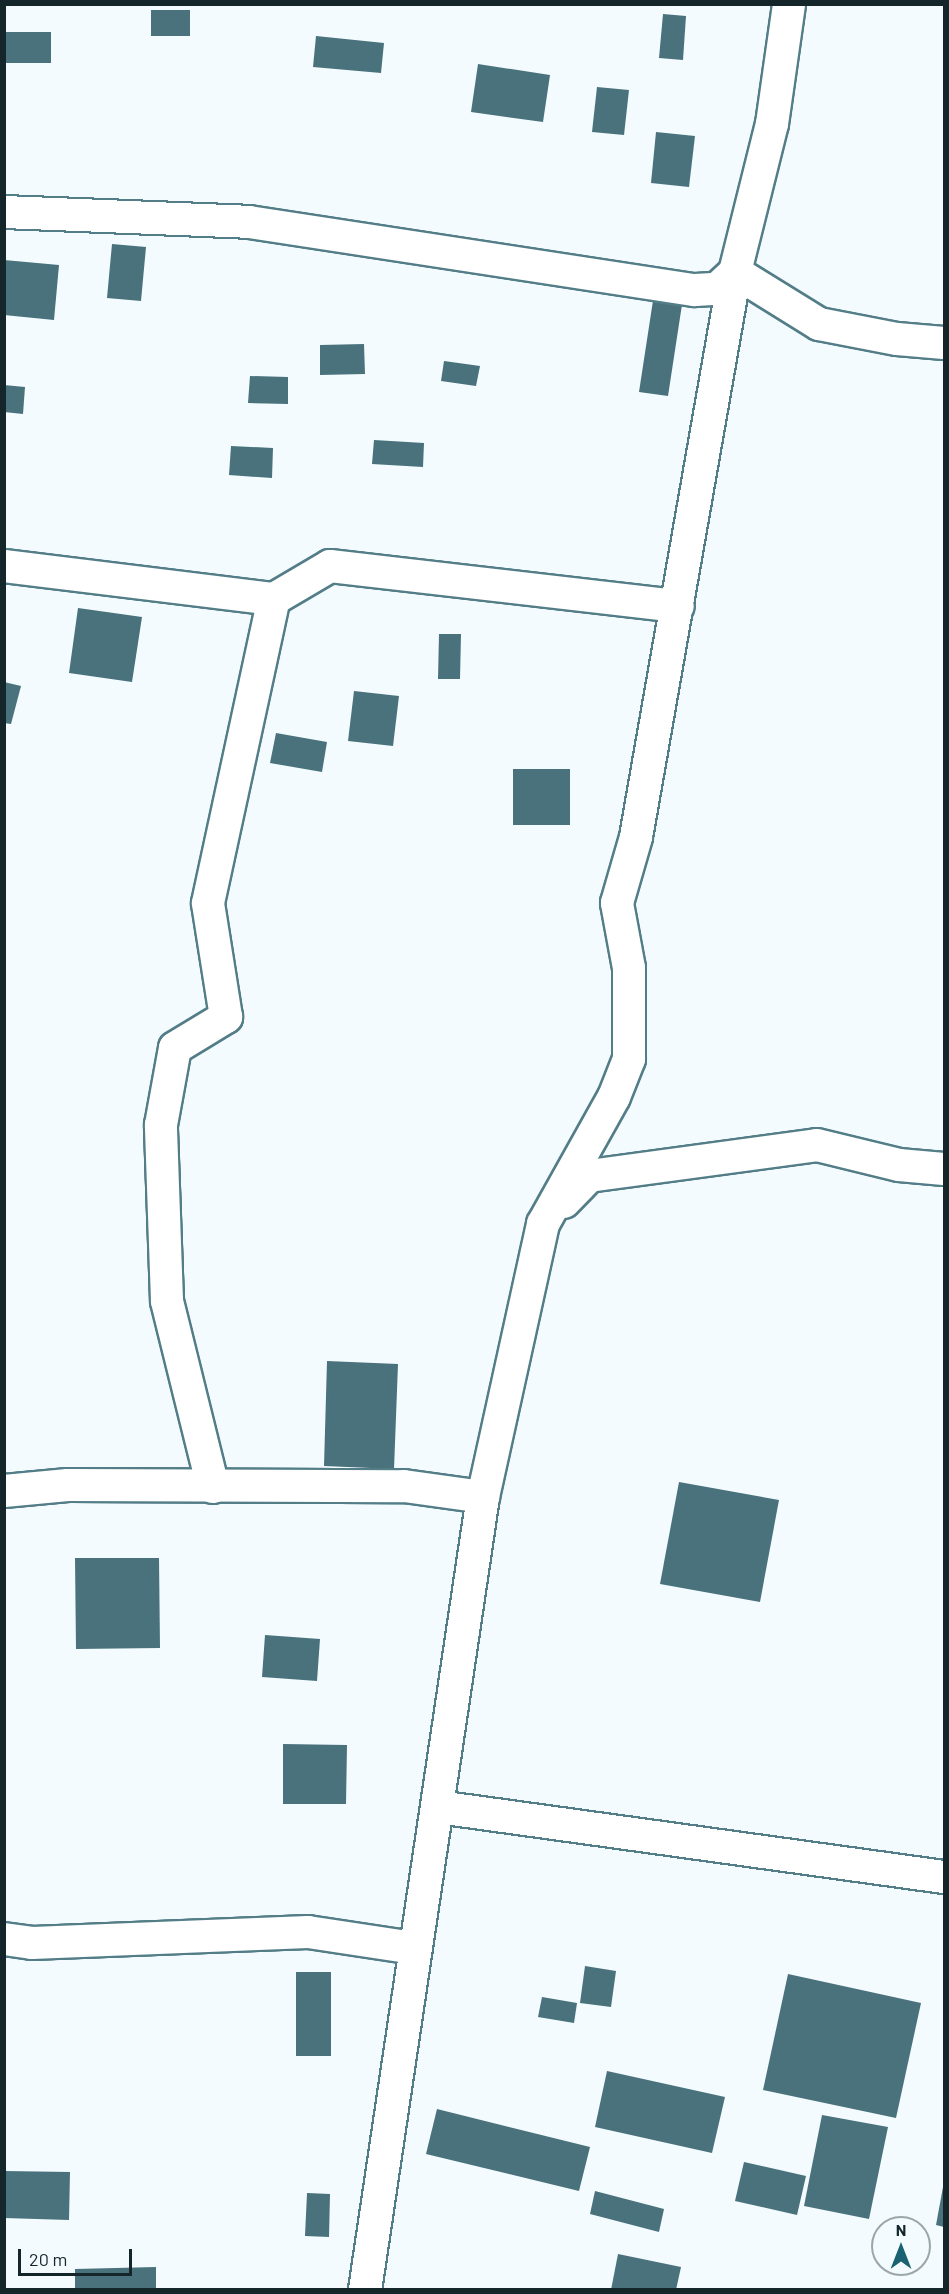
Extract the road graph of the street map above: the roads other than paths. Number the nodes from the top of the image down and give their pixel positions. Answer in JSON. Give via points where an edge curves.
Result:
{"nodes":[{"id":1,"x":789,"y":4,"type":"edge"},
{"id":2,"x":4,"y":212,"type":"edge"},
{"id":3,"x":735,"y":272,"type":"junction"},
{"id":4,"x":945,"y":343,"type":"edge"},
{"id":5,"x":4,"y":566,"type":"edge"},
{"id":6,"x":274,"y":599,"type":"junction"},
{"id":7,"x":678,"y":606,"type":"junction"},
{"id":8,"x":945,"y":1169,"type":"edge"},
{"id":9,"x":543,"y":1224,"type":"junction"},
{"id":10,"x":213,"y":1487,"type":"junction"},
{"id":11,"x":4,"y":1491,"type":"edge"},
{"id":12,"x":483,"y":1497,"type":"junction"},
{"id":13,"x":438,"y":1807,"type":"junction"},
{"id":14,"x":945,"y":1877,"type":"edge"},
{"id":15,"x":4,"y":1939,"type":"edge"},
{"id":16,"x":414,"y":1948,"type":"junction"},
{"id":17,"x":365,"y":2289,"type":"edge"}],
"edges":[{"from":1,"to":3,"type":"street","via":[[772,124]]},
{"from":2,"to":3,"type":"street","via":[[249,222],[694,290],[717,289]]},
{"from":3,"to":4,"type":"street","via":[[819,324],[897,339]]},
{"from":3,"to":7,"type":"street"},
{"from":5,"to":6,"type":"street"},
{"from":6,"to":7,"type":"street","via":[[330,566]]},
{"from":6,"to":10,"type":"street","via":[[208,903],[226,1017],[175,1048],[161,1125],[168,1301]]},
{"from":7,"to":9,"type":"street","via":[[636,837],[617,903],[629,968],[629,1059],[614,1097]]},
{"from":8,"to":9,"type":"street","via":[[899,1165],[817,1145],[646,1168],[589,1176]]},
{"from":9,"to":12,"type":"street"},
{"from":10,"to":11,"type":"street","via":[[68,1485]]},
{"from":10,"to":12,"type":"street","via":[[404,1486]]},
{"from":12,"to":13,"type":"street"},
{"from":13,"to":14,"type":"street"},
{"from":13,"to":16,"type":"street"},
{"from":15,"to":16,"type":"street","via":[[32,1943],[308,1932]]},
{"from":16,"to":17,"type":"street"}]}
